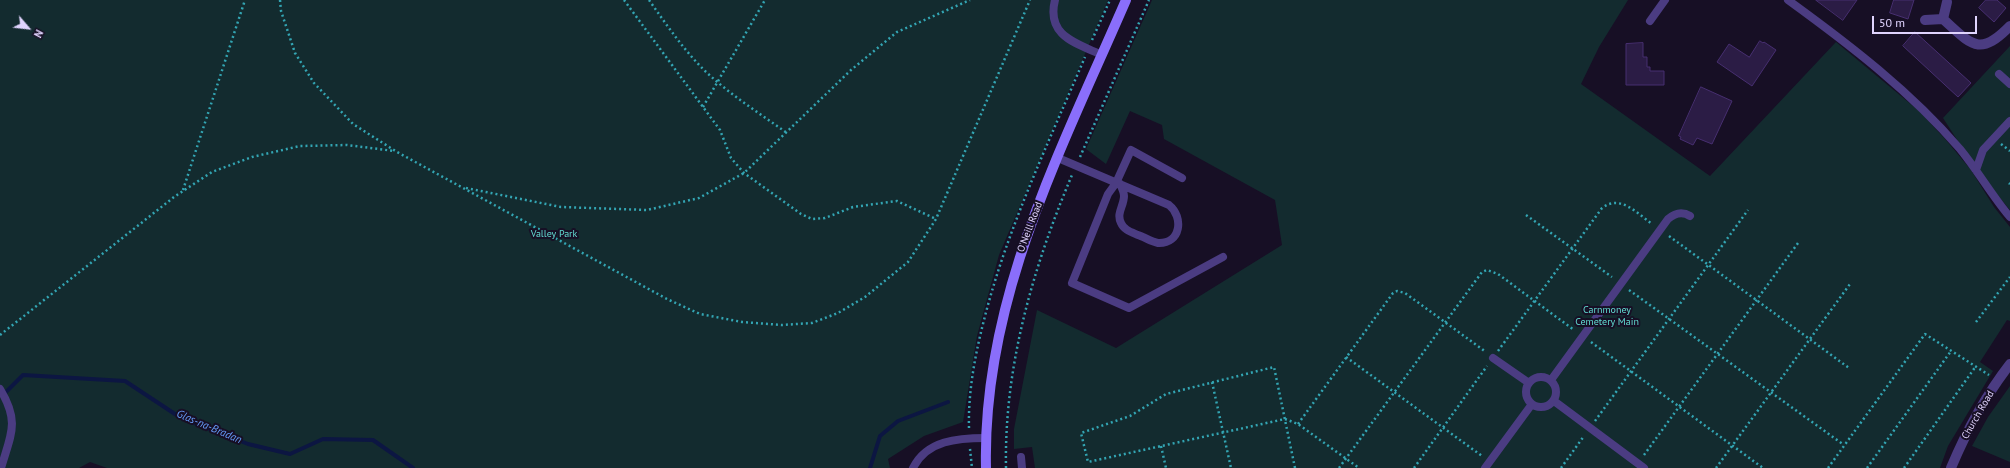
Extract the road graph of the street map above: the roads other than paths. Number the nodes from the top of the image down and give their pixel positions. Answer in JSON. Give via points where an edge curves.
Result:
{"nodes":[{"id":1,"x":1055,"y":0,"type":"edge"},
{"id":2,"x":1126,"y":0,"type":"edge"},
{"id":3,"x":1665,"y":0,"type":"edge"},
{"id":4,"x":1788,"y":0,"type":"edge"},
{"id":5,"x":1947,"y":2,"type":"dead end"},
{"id":6,"x":1943,"y":19,"type":"junction"},
{"id":7,"x":1925,"y":20,"type":"dead end"},
{"id":8,"x":1650,"y":22,"type":"dead end"},
{"id":9,"x":2010,"y":26,"type":"edge"},
{"id":10,"x":1102,"y":55,"type":"junction"},
{"id":11,"x":1999,"y":74,"type":"dead end"},
{"id":12,"x":2010,"y":84,"type":"edge"},
{"id":13,"x":2010,"y":121,"type":"edge"},
{"id":14,"x":1058,"y":158,"type":"junction"},
{"id":15,"x":1976,"y":170,"type":"junction"},
{"id":16,"x":1182,"y":178,"type":"dead end"},
{"id":17,"x":1118,"y":183,"type":"junction"},
{"id":18,"x":1690,"y":216,"type":"dead end"},
{"id":19,"x":2010,"y":218,"type":"edge"},
{"id":20,"x":1223,"y":257,"type":"dead end"},
{"id":21,"x":1494,"y":358,"type":"road end"},
{"id":22,"x":2010,"y":364,"type":"edge"},
{"id":23,"x":1551,"y":380,"type":"junction"},
{"id":24,"x":1529,"y":383,"type":"junction"},
{"id":25,"x":0,"y":389,"type":"edge"},
{"id":26,"x":1554,"y":401,"type":"junction"},
{"id":27,"x":1532,"y":404,"type":"junction"},
{"id":28,"x":986,"y":438,"type":"junction"},
{"id":29,"x":1021,"y":457,"type":"dead end"},
{"id":30,"x":1487,"y":465,"type":"edge"},
{"id":31,"x":1641,"y":466,"type":"edge"},
{"id":32,"x":1,"y":468,"type":"edge"},
{"id":33,"x":913,"y":468,"type":"edge"},
{"id":34,"x":986,"y":468,"type":"edge"},
{"id":35,"x":1022,"y":468,"type":"edge"},
{"id":36,"x":1951,"y":468,"type":"edge"}],
"edges":[{"from":1,"to":10,"type":"lane","via":[[1053,20],[1062,36]]},
{"from":2,"to":10,"type":"main road","name":"O'Neill Road"},
{"from":3,"to":8,"type":"lane"},
{"from":4,"to":15,"type":"lane","via":[[1892,80],[1927,114]]},
{"from":5,"to":6,"type":"street"},
{"from":6,"to":7,"type":"street"},
{"from":6,"to":9,"type":"street","via":[[1966,39],[1981,45],[1997,40]]},
{"from":10,"to":14,"type":"main road","name":"O'Neill Road"},
{"from":11,"to":12,"type":"lane"},
{"from":13,"to":15,"type":"lane","via":[[1983,150]]},
{"from":14,"to":17,"type":"lane"},
{"from":14,"to":28,"type":"main road","name":"O'Neill Road","via":[[1030,226],[1006,300],[990,385]]},
{"from":15,"to":19,"type":"lane"},
{"from":16,"to":17,"type":"lane","via":[[1130,150]]},
{"from":17,"to":17,"type":"lane","via":[[1175,210],[1179,227],[1171,238],[1158,243],[1123,227],[1119,213],[1124,196]]},
{"from":17,"to":20,"type":"lane","via":[[1108,194],[1072,283],[1129,308]]},
{"from":18,"to":23,"type":"lane","via":[[1685,213],[1674,214],[1660,230]]},
{"from":21,"to":24,"type":"lane"},
{"from":22,"to":36,"type":"street","name":"Church Road","via":[[1978,415]]},
{"from":23,"to":24,"type":"lane","via":[[1539,376]]},
{"from":23,"to":26,"type":"lane","via":[[1557,391]]},
{"from":24,"to":27,"type":"lane","via":[[1526,396]]},
{"from":25,"to":32,"type":"lane","via":[[8,402],[13,426]]},
{"from":26,"to":27,"type":"lane","via":[[1541,407]]},
{"from":26,"to":31,"type":"lane"},
{"from":27,"to":30,"type":"lane"},
{"from":28,"to":33,"type":"lane","via":[[959,438],[937,444],[921,456]]},
{"from":28,"to":34,"type":"main road","name":"O'Neill Road"},
{"from":29,"to":35,"type":"lane"}]}
